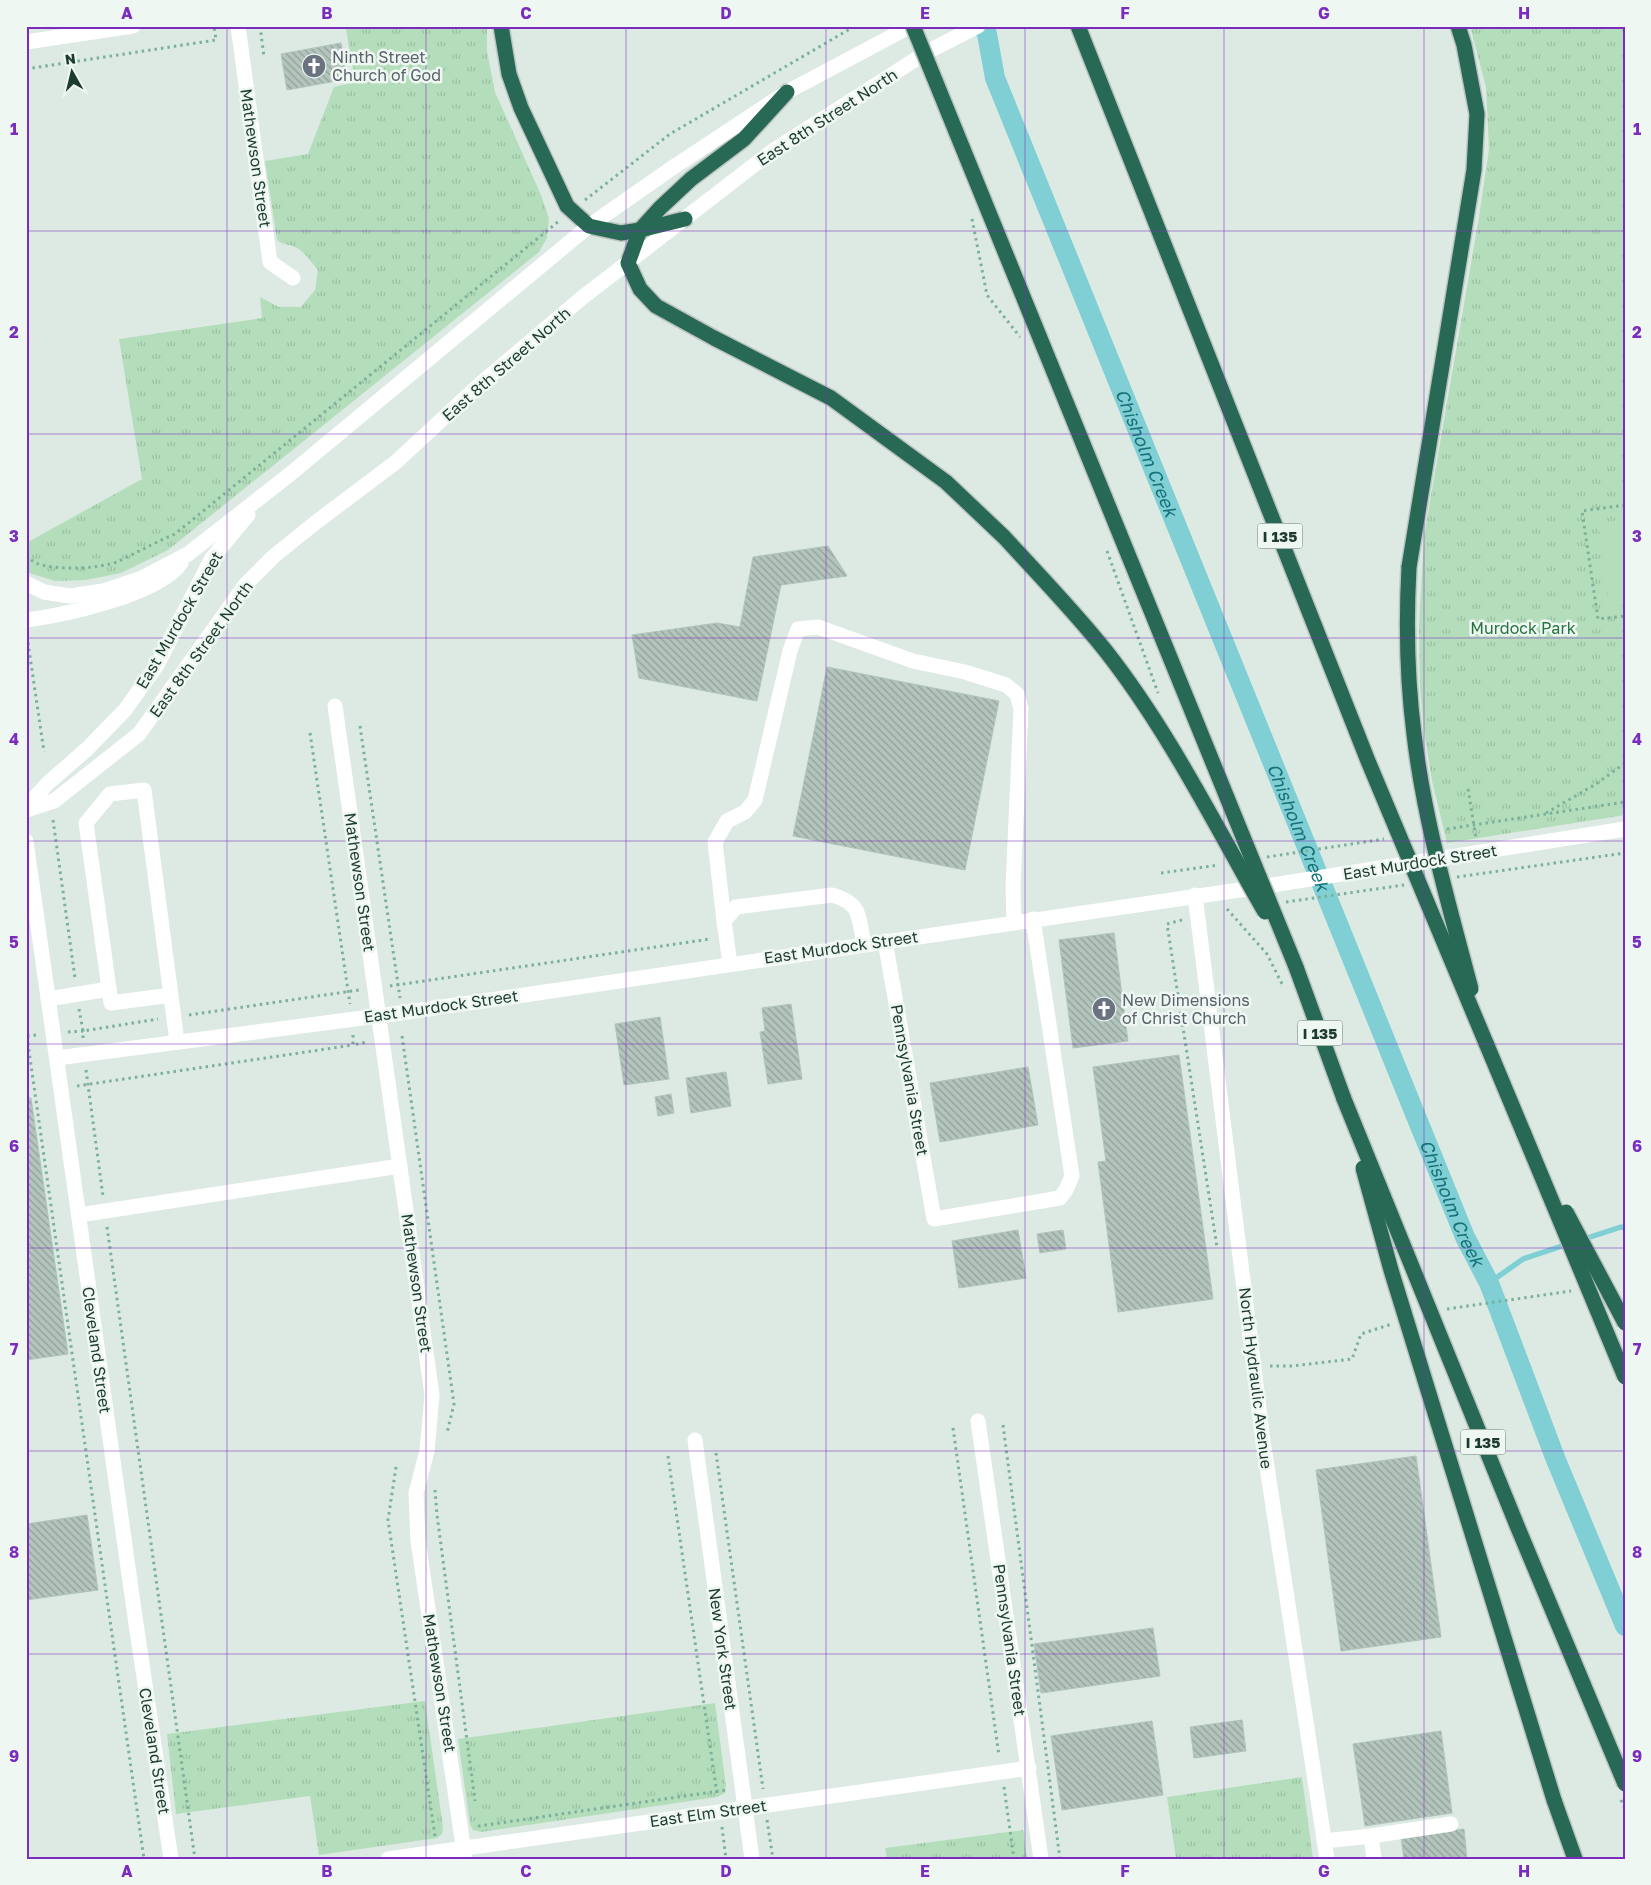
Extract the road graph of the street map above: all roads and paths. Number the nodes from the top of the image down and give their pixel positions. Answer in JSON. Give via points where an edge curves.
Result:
{"nodes":[{"id":1,"x":134,"y":26,"type":"edge"},
{"id":2,"x":214,"y":26,"type":"edge"},
{"id":3,"x":238,"y":26,"type":"edge"},
{"id":4,"x":260,"y":26,"type":"edge"},
{"id":5,"x":501,"y":26,"type":"edge"},
{"id":6,"x":855,"y":26,"type":"edge"},
{"id":7,"x":912,"y":26,"type":"edge"},
{"id":8,"x":978,"y":26,"type":"edge"},
{"id":9,"x":1078,"y":26,"type":"edge"},
{"id":10,"x":1458,"y":26,"type":"edge"},
{"id":11,"x":26,"y":42,"type":"edge"},
{"id":12,"x":264,"y":57,"type":"dead end"},
{"id":13,"x":26,"y":69,"type":"edge"},
{"id":14,"x":787,"y":92,"type":"junction"},
{"id":15,"x":572,"y":210,"type":"junction"},
{"id":16,"x":685,"y":219,"type":"junction"},
{"id":17,"x":589,"y":226,"type":"junction"},
{"id":18,"x":640,"y":230,"type":"junction"},
{"id":19,"x":628,"y":263,"type":"junction"},
{"id":20,"x":293,"y":278,"type":"dead end"},
{"id":21,"x":289,"y":475,"type":"junction"},
{"id":22,"x":1625,"y":505,"type":"edge"},
{"id":23,"x":188,"y":554,"type":"junction"},
{"id":24,"x":26,"y":556,"type":"edge"},
{"id":25,"x":26,"y":583,"type":"edge"},
{"id":26,"x":1625,"y":616,"type":"edge"},
{"id":27,"x":26,"y":620,"type":"edge"},
{"id":28,"x":26,"y":628,"type":"edge"},
{"id":29,"x":335,"y":706,"type":"dead end"},
{"id":30,"x":360,"y":726,"type":"dead end"},
{"id":31,"x":139,"y":734,"type":"joint"},
{"id":32,"x":44,"y":752,"type":"dead end"},
{"id":33,"x":1625,"y":763,"type":"edge"},
{"id":34,"x":1468,"y":789,"type":"dead end"},
{"id":35,"x":1625,"y":802,"type":"edge"},
{"id":36,"x":26,"y":808,"type":"edge"},
{"id":37,"x":1543,"y":815,"type":"junction"},
{"id":38,"x":53,"y":820,"type":"dead end"},
{"id":39,"x":1474,"y":825,"type":"junction"},
{"id":40,"x":1625,"y":829,"type":"edge"},
{"id":41,"x":1443,"y":830,"type":"dead end"},
{"id":42,"x":1476,"y":838,"type":"dead end"},
{"id":43,"x":26,"y":841,"type":"edge"},
{"id":44,"x":1350,"y":844,"type":"dead end"},
{"id":45,"x":1625,"y":853,"type":"edge"},
{"id":46,"x":1266,"y":857,"type":"dead end"},
{"id":47,"x":1222,"y":864,"type":"dead end"},
{"id":48,"x":1161,"y":873,"type":"dead end"},
{"id":49,"x":1451,"y":878,"type":"dead end"},
{"id":50,"x":1405,"y":885,"type":"dead end"},
{"id":51,"x":1196,"y":895,"type":"junction"},
{"id":52,"x":1284,"y":902,"type":"dead end"},
{"id":53,"x":1237,"y":909,"type":"dead end"},
{"id":54,"x":1198,"y":916,"type":"junction"},
{"id":55,"x":1033,"y":919,"type":"junction"},
{"id":56,"x":724,"y":921,"type":"junction"},
{"id":57,"x":1014,"y":922,"type":"junction"},
{"id":58,"x":726,"y":937,"type":"junction"},
{"id":59,"x":884,"y":941,"type":"junction"},
{"id":60,"x":864,"y":944,"type":"junction"},
{"id":61,"x":730,"y":964,"type":"junction"},
{"id":62,"x":1296,"y":967,"type":"junction"},
{"id":63,"x":399,"y":984,"type":"junction"},
{"id":64,"x":376,"y":988,"type":"junction"},
{"id":65,"x":109,"y":989,"type":"junction"},
{"id":66,"x":78,"y":995,"type":"junction"},
{"id":67,"x":171,"y":995,"type":"junction"},
{"id":68,"x":48,"y":1000,"type":"junction"},
{"id":69,"x":380,"y":1016,"type":"junction"},
{"id":70,"x":174,"y":1017,"type":"junction"},
{"id":71,"x":26,"y":1030,"type":"edge"},
{"id":72,"x":402,"y":1036,"type":"dead end"},
{"id":73,"x":177,"y":1042,"type":"junction"},
{"id":74,"x":1486,"y":1044,"type":"junction"},
{"id":75,"x":353,"y":1045,"type":"dead end"},
{"id":76,"x":57,"y":1058,"type":"junction"},
{"id":77,"x":87,"y":1084,"type":"junction"},
{"id":78,"x":61,"y":1088,"type":"junction"},
{"id":79,"x":36,"y":1092,"type":"junction"},
{"id":80,"x":1344,"y":1099,"type":"junction"},
{"id":81,"x":1524,"y":1134,"type":"junction"},
{"id":82,"x":400,"y":1166,"type":"junction"},
{"id":83,"x":105,"y":1211,"type":"junction"},
{"id":84,"x":79,"y":1215,"type":"junction"},
{"id":85,"x":1217,"y":1247,"type":"dead end"},
{"id":86,"x":1557,"y":1294,"type":"dead end"},
{"id":87,"x":1446,"y":1309,"type":"dead end"},
{"id":88,"x":1398,"y":1322,"type":"dead end"},
{"id":89,"x":1625,"y":1323,"type":"edge"},
{"id":90,"x":1255,"y":1370,"type":"junction"},
{"id":91,"x":1625,"y":1377,"type":"edge"},
{"id":92,"x":978,"y":1421,"type":"dead end"},
{"id":93,"x":1003,"y":1425,"type":"dead end"},
{"id":94,"x":953,"y":1428,"type":"dead end"},
{"id":95,"x":446,"y":1439,"type":"dead end"},
{"id":96,"x":695,"y":1440,"type":"dead end"},
{"id":97,"x":716,"y":1453,"type":"dead end"},
{"id":98,"x":668,"y":1456,"type":"dead end"},
{"id":99,"x":396,"y":1467,"type":"dead end"},
{"id":100,"x":434,"y":1483,"type":"dead end"},
{"id":101,"x":1029,"y":1768,"type":"junction"},
{"id":102,"x":1001,"y":1772,"type":"junction"},
{"id":103,"x":1625,"y":1784,"type":"edge"},
{"id":104,"x":762,"y":1785,"type":"junction"},
{"id":105,"x":742,"y":1788,"type":"junction"},
{"id":106,"x":716,"y":1792,"type":"junction"},
{"id":107,"x":765,"y":1805,"type":"junction"},
{"id":108,"x":476,"y":1807,"type":"dead end"},
{"id":109,"x":745,"y":1808,"type":"junction"},
{"id":110,"x":719,"y":1811,"type":"junction"},
{"id":111,"x":478,"y":1817,"type":"dead end"},
{"id":112,"x":1452,"y":1824,"type":"dead end"},
{"id":113,"x":1371,"y":1836,"type":"junction"},
{"id":114,"x":1324,"y":1841,"type":"junction"},
{"id":115,"x":437,"y":1852,"type":"junction"},
{"id":116,"x":464,"y":1853,"type":"edge"},
{"id":117,"x":144,"y":1859,"type":"edge"},
{"id":118,"x":171,"y":1859,"type":"edge"},
{"id":119,"x":195,"y":1859,"type":"edge"},
{"id":120,"x":388,"y":1859,"type":"edge"},
{"id":121,"x":726,"y":1859,"type":"edge"},
{"id":122,"x":752,"y":1859,"type":"edge"},
{"id":123,"x":773,"y":1859,"type":"edge"},
{"id":124,"x":1014,"y":1859,"type":"edge"},
{"id":125,"x":1041,"y":1859,"type":"edge"},
{"id":126,"x":1060,"y":1859,"type":"edge"},
{"id":127,"x":1327,"y":1859,"type":"edge"},
{"id":128,"x":1374,"y":1859,"type":"edge"},
{"id":129,"x":1575,"y":1859,"type":"edge"}],
"edges":[{"from":1,"to":11,"type":"street"},
{"from":2,"to":13,"type":"path","via":[[216,40]]},
{"from":3,"to":20,"type":"street","name":"Mathewson Street","via":[[270,262]]},
{"from":4,"to":12,"type":"path"},
{"from":5,"to":15,"type":"highway","via":[[509,74],[521,108],[566,206]]},
{"from":6,"to":15,"type":"path","via":[[670,134]]},
{"from":7,"to":14,"type":"street","name":"East 8th Street North"},
{"from":7,"to":62,"type":"highway","number":"I 135","bridge":true},
{"from":8,"to":16,"type":"street","name":"East 8th Street North","via":[[927,52],[771,152]]},
{"from":9,"to":74,"type":"highway","number":"I 135","bridge":true,"via":[[1368,761]]},
{"from":10,"to":74,"type":"highway","bridge":true,"via":[[1477,114],[1474,170],[1409,567],[1406,618],[1414,734],[1425,801],[1442,880]]},
{"from":14,"to":17,"type":"street","name":"East 8th Street North"},
{"from":14,"to":18,"type":"highway","via":[[744,139],[691,179]]},
{"from":15,"to":17,"type":"highway"},
{"from":15,"to":24,"type":"path","via":[[175,534],[118,561],[100,565],[59,567],[37,563]]},
{"from":16,"to":18,"type":"highway"},
{"from":16,"to":19,"type":"street","name":"East 8th Street North"},
{"from":17,"to":18,"type":"highway","via":[[621,233]]},
{"from":17,"to":21,"type":"street","name":"East 8th Street North"},
{"from":18,"to":19,"type":"highway"},
{"from":19,"to":31,"type":"street","name":"East 8th Street North","via":[[479,385],[396,462],[268,562],[235,598]]},
{"from":19,"to":62,"type":"highway","bridge":true,"via":[[640,289],[656,306],[831,398],[946,482],[1004,537],[1105,651],[1149,712],[1181,762]]},
{"from":21,"to":23,"type":"street","name":"East 8th Street North"},
{"from":21,"to":36,"type":"street","name":"East Murdock Street","via":[[244,519],[212,558],[157,665],[125,710],[87,749],[48,782]]},
{"from":22,"to":26,"type":"path","via":[[1582,511],[1598,619]]},
{"from":23,"to":25,"type":"street","name":"East 8th Street North","via":[[142,578],[103,591],[70,596],[44,592]]},
{"from":23,"to":27,"type":"street","name":"East 8th Street North","via":[[177,569],[159,583],[84,609]]},
{"from":28,"to":32,"type":"path"},
{"from":29,"to":64,"type":"street","name":"Mathewson Street"},
{"from":30,"to":63,"type":"path"},
{"from":31,"to":36,"type":"street","name":"East Murdock Street","via":[[54,801]]},
{"from":33,"to":37,"type":"path"},
{"from":34,"to":39,"type":"path"},
{"from":35,"to":37,"type":"path"},
{"from":37,"to":39,"type":"path"},
{"from":38,"to":66,"type":"path"},
{"from":39,"to":41,"type":"path"},
{"from":39,"to":42,"type":"path"},
{"from":40,"to":51,"type":"street","name":"East Murdock Street"},
{"from":43,"to":68,"type":"street","name":"Cleveland Street"},
{"from":44,"to":46,"type":"path"},
{"from":45,"to":49,"type":"path"},
{"from":47,"to":48,"type":"path"},
{"from":50,"to":52,"type":"path"},
{"from":51,"to":54,"type":"street","name":"North Hydraulic Avenue"},
{"from":51,"to":55,"type":"street","name":"East Murdock Street"},
{"from":53,"to":54,"type":"path"},
{"from":54,"to":85,"type":"path","via":[[1167,924]]},
{"from":54,"to":90,"type":"street","name":"North Hydraulic Avenue"},
{"from":55,"to":57,"type":"street","name":"East Murdock Street"},
{"from":55,"to":59,"type":"street","name":"Pennsylvania Street","via":[[1072,1176],[1060,1198],[934,1219]]},
{"from":56,"to":57,"type":"street","via":[[715,842],[727,821],[745,812],[755,800],[798,629],[818,626],[913,661],[1006,685],[1017,694],[1021,709]]},
{"from":56,"to":58,"type":"street"},
{"from":56,"to":60,"type":"street","via":[[736,907],[832,896],[846,899],[856,907]]},
{"from":57,"to":59,"type":"street","name":"East Murdock Street"},
{"from":58,"to":61,"type":"street"},
{"from":58,"to":63,"type":"path"},
{"from":59,"to":60,"type":"street","name":"East Murdock Street"},
{"from":60,"to":61,"type":"street","name":"East Murdock Street"},
{"from":61,"to":69,"type":"street","name":"East Murdock Street"},
{"from":62,"to":80,"type":"highway","number":"I 135"},
{"from":63,"to":64,"type":"path"},
{"from":64,"to":69,"type":"street","name":"Mathewson Street"},
{"from":64,"to":70,"type":"path"},
{"from":65,"to":66,"type":"street"},
{"from":65,"to":67,"type":"street","via":[[111,1003]]},
{"from":65,"to":67,"type":"street","via":[[86,823],[110,794],[144,790]]},
{"from":66,"to":68,"type":"street"},
{"from":66,"to":70,"type":"path","via":[[82,1031]]},
{"from":67,"to":70,"type":"street"},
{"from":68,"to":76,"type":"street","name":"Cleveland Street"},
{"from":69,"to":73,"type":"street","name":"East Murdock Street"},
{"from":69,"to":82,"type":"street","name":"Mathewson Street"},
{"from":70,"to":73,"type":"street"},
{"from":71,"to":79,"type":"path"},
{"from":72,"to":95,"type":"path","via":[[454,1404]]},
{"from":73,"to":76,"type":"street","name":"East Murdock Street"},
{"from":74,"to":81,"type":"highway","number":"I 135"},
{"from":75,"to":77,"type":"path"},
{"from":76,"to":78,"type":"street","name":"Cleveland Street"},
{"from":77,"to":78,"type":"path"},
{"from":77,"to":83,"type":"path"},
{"from":78,"to":79,"type":"path"},
{"from":78,"to":84,"type":"street","name":"Cleveland Street"},
{"from":79,"to":117,"type":"path"},
{"from":80,"to":103,"type":"highway","number":"I 135","bridge":true},
{"from":80,"to":129,"type":"highway","bridge":true,"via":[[1391,1270]]},
{"from":81,"to":89,"type":"highway","bridge":true},
{"from":81,"to":91,"type":"highway","number":"I 135","bridge":true},
{"from":82,"to":83,"type":"street"},
{"from":82,"to":116,"type":"street","name":"Mathewson Street","via":[[432,1395],[427,1451],[416,1493],[418,1541]]},
{"from":83,"to":84,"type":"street"},
{"from":83,"to":119,"type":"path"},
{"from":84,"to":118,"type":"street","name":"Cleveland Street"},
{"from":86,"to":87,"type":"path"},
{"from":88,"to":90,"type":"path","via":[[1361,1334],[1352,1359]]},
{"from":90,"to":114,"type":"street","name":"North Hydraulic Avenue"},
{"from":92,"to":101,"type":"street","name":"Pennsylvania Street"},
{"from":93,"to":126,"type":"path"},
{"from":94,"to":102,"type":"path"},
{"from":96,"to":105,"type":"street","name":"New York Street"},
{"from":97,"to":104,"type":"path"},
{"from":98,"to":106,"type":"path"},
{"from":99,"to":115,"type":"path","via":[[388,1520]]},
{"from":100,"to":108,"type":"path"},
{"from":101,"to":102,"type":"street","name":"East Elm Street"},
{"from":101,"to":125,"type":"street","name":"Pennsylvania Street"},
{"from":102,"to":107,"type":"street","name":"East Elm Street"},
{"from":102,"to":124,"type":"path"},
{"from":104,"to":105,"type":"path"},
{"from":104,"to":107,"type":"path"},
{"from":105,"to":106,"type":"path"},
{"from":105,"to":109,"type":"street","name":"New York Street"},
{"from":106,"to":110,"type":"path"},
{"from":106,"to":111,"type":"path","via":[[479,1826]]},
{"from":107,"to":109,"type":"street","name":"East Elm Street"},
{"from":107,"to":123,"type":"path"},
{"from":109,"to":110,"type":"street","name":"East Elm Street"},
{"from":109,"to":122,"type":"street","name":"New York Street"},
{"from":110,"to":116,"type":"street","name":"East Elm Street"},
{"from":110,"to":121,"type":"path"},
{"from":112,"to":113,"type":"street"},
{"from":113,"to":114,"type":"street"},
{"from":113,"to":128,"type":"street"},
{"from":114,"to":127,"type":"street","name":"North Hydraulic Avenue"},
{"from":115,"to":116,"type":"street","name":"East Elm Street"},
{"from":115,"to":120,"type":"street","name":"East Elm Street"}]}
